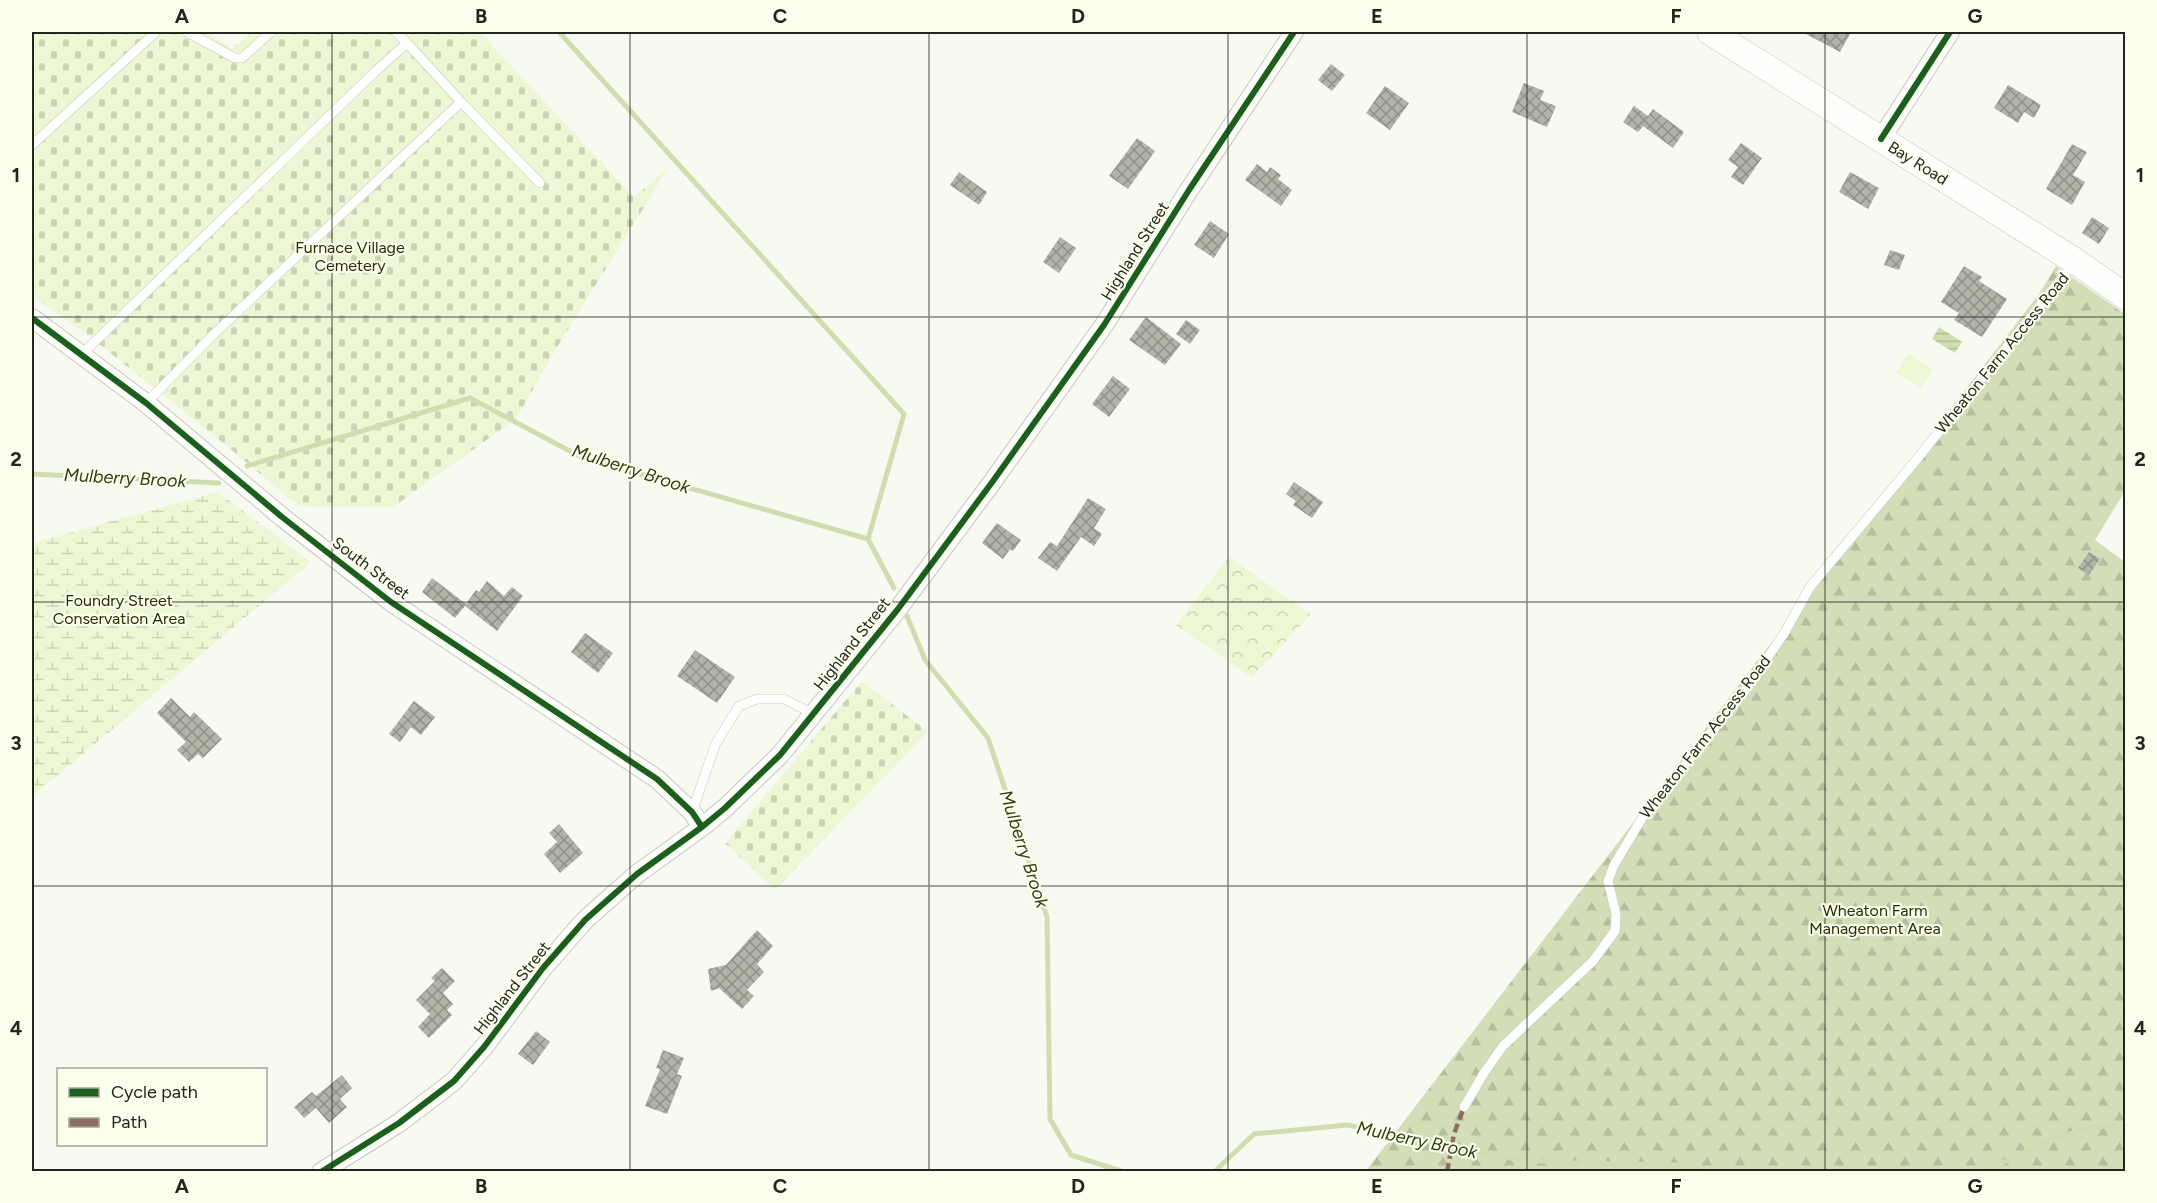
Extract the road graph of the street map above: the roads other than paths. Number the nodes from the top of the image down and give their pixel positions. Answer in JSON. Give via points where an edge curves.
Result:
{"nodes":[{"id":1,"x":156,"y":32,"type":"edge"},
{"id":2,"x":187,"y":32,"type":"edge"},
{"id":3,"x":271,"y":32,"type":"edge"},
{"id":4,"x":396,"y":32,"type":"edge"},
{"id":5,"x":1294,"y":32,"type":"edge"},
{"id":6,"x":1710,"y":32,"type":"edge"},
{"id":7,"x":1950,"y":32,"type":"edge"},
{"id":8,"x":407,"y":43,"type":"junction"},
{"id":9,"x":460,"y":102,"type":"junction"},
{"id":10,"x":1881,"y":139,"type":"junction"},
{"id":11,"x":32,"y":145,"type":"edge"},
{"id":12,"x":540,"y":183,"type":"dead end"},
{"id":13,"x":2075,"y":261,"type":"junction"},
{"id":14,"x":2126,"y":297,"type":"edge"},
{"id":15,"x":32,"y":318,"type":"edge"},
{"id":16,"x":82,"y":354,"type":"junction"},
{"id":17,"x":146,"y":403,"type":"junction"},
{"id":18,"x":814,"y":714,"type":"junction"},
{"id":19,"x":692,"y":812,"type":"junction"},
{"id":20,"x":702,"y":827,"type":"junction"},
{"id":21,"x":1464,"y":1107,"type":"dead end"},
{"id":22,"x":321,"y":1172,"type":"edge"}],
"edges":[{"from":1,"to":11,"type":"lane"},
{"from":2,"to":3,"type":"lane","via":[[242,58]]},
{"from":4,"to":8,"type":"lane"},
{"from":5,"to":18,"type":"street","name":"Highland Street","via":[[1104,325],[898,609]]},
{"from":6,"to":10,"type":"main road","name":"Bay Road"},
{"from":7,"to":10,"type":"street"},
{"from":8,"to":9,"type":"lane"},
{"from":8,"to":16,"type":"lane"},
{"from":9,"to":12,"type":"lane"},
{"from":9,"to":17,"type":"lane"},
{"from":10,"to":13,"type":"main road","name":"Bay Road"},
{"from":13,"to":14,"type":"main road","name":"Bay Road"},
{"from":13,"to":21,"type":"lane","name":"Wheaton Farm Access Road","via":[[1810,587],[1745,691],[1644,814],[1608,881],[1616,914],[1615,931],[1593,961],[1503,1046]]},
{"from":15,"to":16,"type":"street","name":"South Street"},
{"from":16,"to":17,"type":"street","name":"South Street"},
{"from":17,"to":19,"type":"street","name":"South Street","via":[[354,574],[657,779]]},
{"from":18,"to":19,"type":"lane","via":[[784,699],[757,699],[739,706],[716,744]]},
{"from":18,"to":20,"type":"street","name":"Highland Street","via":[[758,778]]},
{"from":19,"to":20,"type":"street","name":"South Street"},
{"from":20,"to":22,"type":"street","name":"Highland Street","via":[[636,873],[585,920],[454,1081],[399,1123]]}]}
